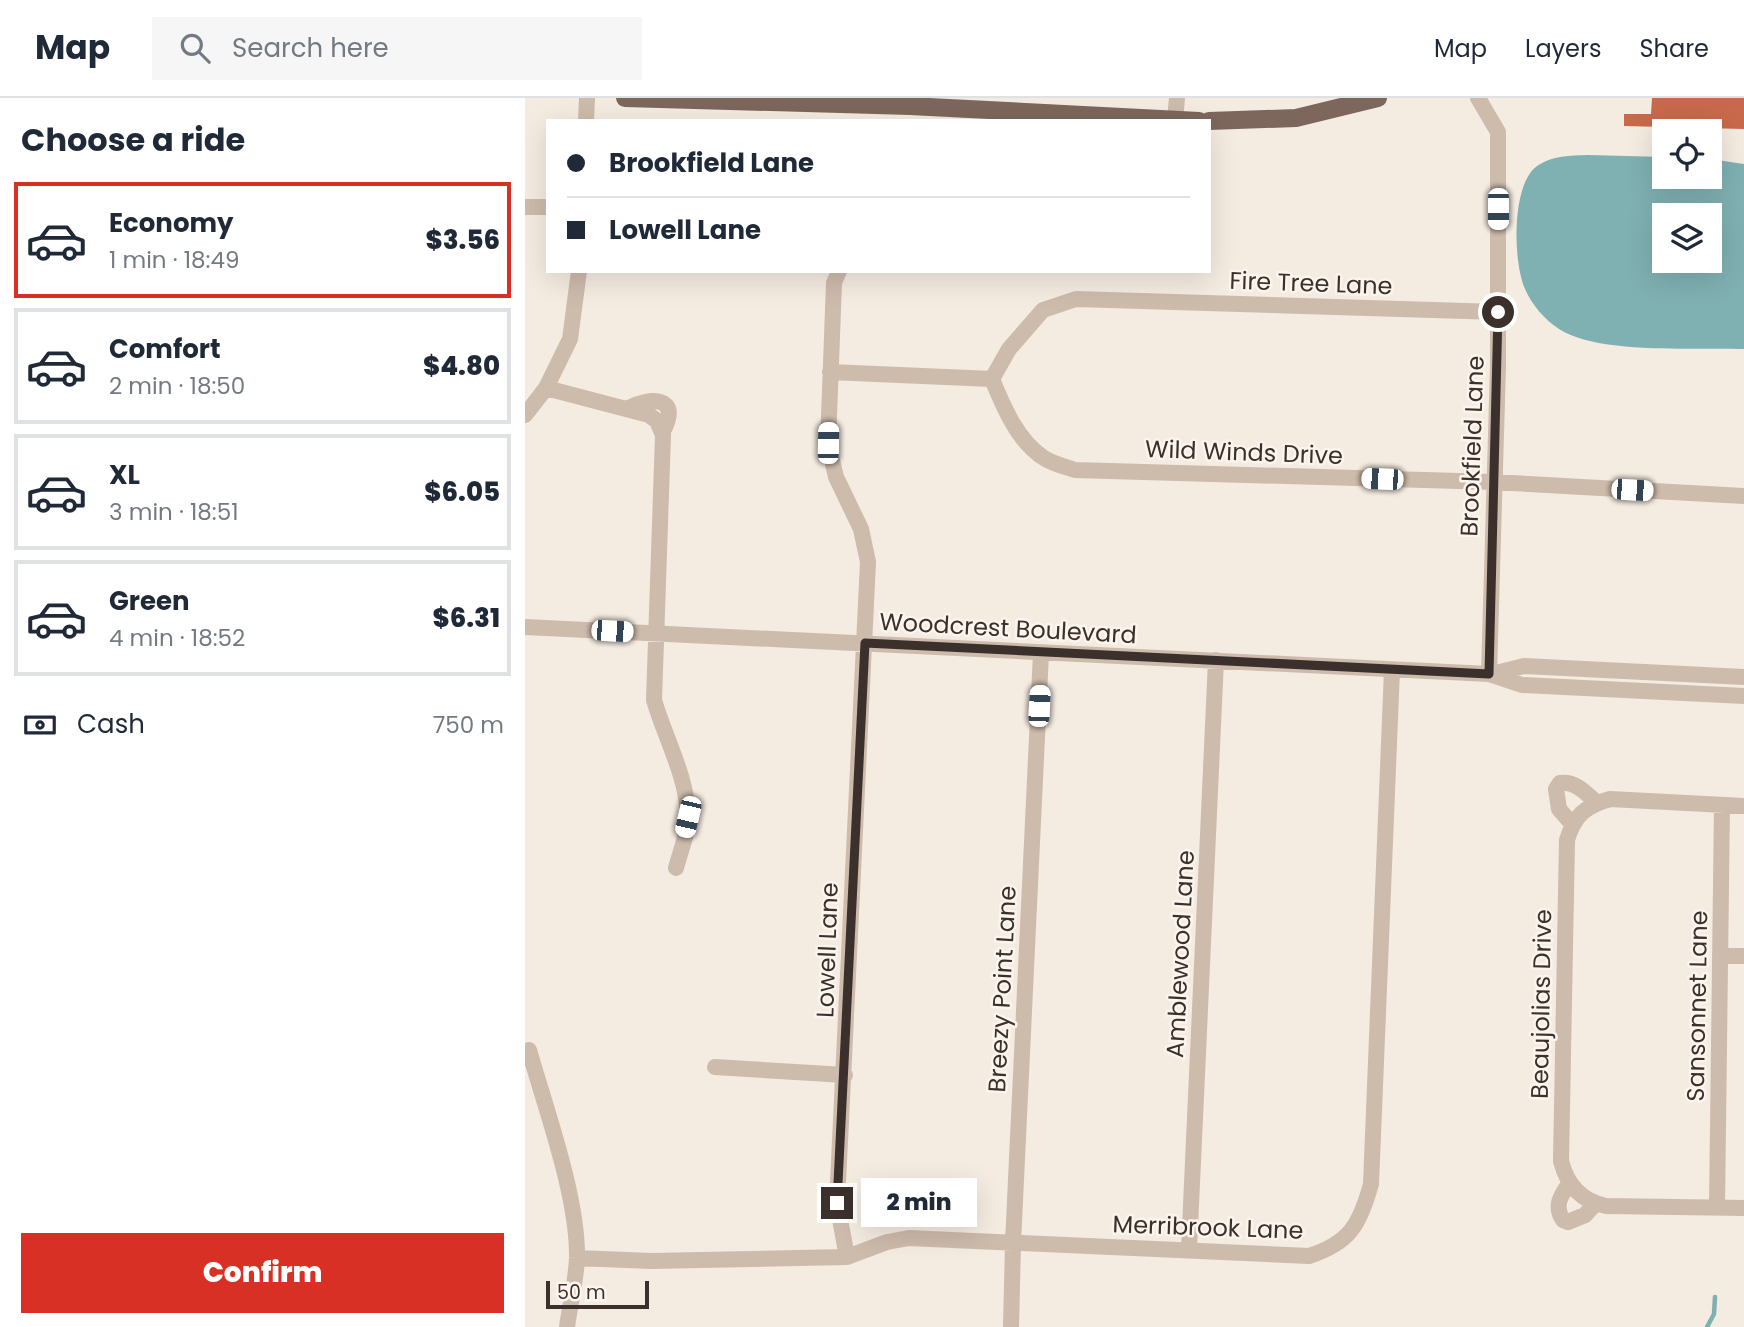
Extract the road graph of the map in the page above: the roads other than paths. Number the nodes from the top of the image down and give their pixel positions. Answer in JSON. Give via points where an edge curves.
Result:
{"nodes":[{"id":1,"x":587,"y":98,"type":"edge"},
{"id":2,"x":625,"y":98,"type":"edge"},
{"id":3,"x":1177,"y":98,"type":"edge"},
{"id":4,"x":1378,"y":98,"type":"edge"},
{"id":5,"x":1478,"y":98,"type":"edge"},
{"id":6,"x":586,"y":119,"type":"edge"},
{"id":7,"x":1156,"y":119,"type":"edge"},
{"id":8,"x":1175,"y":119,"type":"edge"},
{"id":9,"x":1211,"y":121,"type":"edge"},
{"id":10,"x":525,"y":207,"type":"edge"},
{"id":11,"x":546,"y":208,"type":"edge"},
{"id":12,"x":579,"y":273,"type":"edge"},
{"id":13,"x":838,"y":273,"type":"edge"},
{"id":14,"x":1498,"y":312,"type":"junction"},
{"id":15,"x":829,"y":372,"type":"junction"},
{"id":16,"x":992,"y":379,"type":"junction"},
{"id":17,"x":546,"y":388,"type":"junction"},
{"id":18,"x":525,"y":415,"type":"edge"},
{"id":19,"x":1493,"y":482,"type":"junction"},
{"id":20,"x":1744,"y":496,"type":"edge"},
{"id":21,"x":525,"y":627,"type":"edge"},
{"id":22,"x":655,"y":634,"type":"junction"},
{"id":23,"x":865,"y":643,"type":"junction"},
{"id":24,"x":1041,"y":653,"type":"junction"},
{"id":25,"x":1216,"y":660,"type":"junction"},
{"id":26,"x":1392,"y":670,"type":"junction"},
{"id":27,"x":1489,"y":674,"type":"junction"},
{"id":28,"x":1744,"y":677,"type":"edge"},
{"id":29,"x":1744,"y":696,"type":"edge"},
{"id":30,"x":1597,"y":803,"type":"junction"},
{"id":31,"x":1723,"y":805,"type":"junction"},
{"id":32,"x":1744,"y":806,"type":"edge"},
{"id":33,"x":1571,"y":824,"type":"junction"},
{"id":34,"x":676,"y":868,"type":"dead end"},
{"id":35,"x":1721,"y":956,"type":"junction"},
{"id":36,"x":1744,"y":956,"type":"edge"},
{"id":37,"x":529,"y":1050,"type":"dead end"},
{"id":38,"x":715,"y":1067,"type":"dead end"},
{"id":39,"x":845,"y":1075,"type":"junction"},
{"id":40,"x":1569,"y":1184,"type":"junction"},
{"id":41,"x":1595,"y":1204,"type":"junction"},
{"id":42,"x":1717,"y":1207,"type":"junction"},
{"id":43,"x":1744,"y":1208,"type":"edge"},
{"id":44,"x":1013,"y":1243,"type":"junction"},
{"id":45,"x":1189,"y":1249,"type":"junction"},
{"id":46,"x":847,"y":1257,"type":"junction"},
{"id":47,"x":577,"y":1258,"type":"junction"},
{"id":48,"x":566,"y":1327,"type":"edge"},
{"id":49,"x":1011,"y":1327,"type":"edge"}],
"edges":[{"from":1,"to":6,"type":"street"},
{"from":2,"to":7,"type":"main road"},
{"from":3,"to":8,"type":"street"},
{"from":4,"to":9,"type":"main road","via":[[1296,118]]},
{"from":5,"to":14,"type":"street","name":"Brookfield Lane","via":[[1498,132]]},
{"from":10,"to":11,"type":"street"},
{"from":12,"to":17,"type":"street","via":[[571,339]]},
{"from":13,"to":15,"type":"street","name":"Lowell Lane"},
{"from":14,"to":16,"type":"street","name":"Fire Tree Lane","via":[[1076,299],[1043,310],[1009,349]]},
{"from":14,"to":19,"type":"street","name":"Brookfield Lane"},
{"from":15,"to":16,"type":"street"},
{"from":15,"to":23,"type":"street","name":"Lowell Lane","via":[[828,443],[836,477],[862,529],[869,562]]},
{"from":16,"to":19,"type":"street","name":"Wild Winds Drive","via":[[1004,408],[1028,444],[1044,458],[1076,470]]},
{"from":17,"to":18,"type":"street"},
{"from":17,"to":22,"type":"street","via":[[657,421],[662,433]]},
{"from":19,"to":20,"type":"street","name":"Wild Winds Drive"},
{"from":19,"to":27,"type":"street","name":"Brookfield Lane"},
{"from":21,"to":22,"type":"street","name":"Woodcrest Boulevard"},
{"from":22,"to":23,"type":"street","name":"Woodcrest Boulevard"},
{"from":22,"to":34,"type":"street","via":[[654,700],[682,777],[688,817]]},
{"from":23,"to":24,"type":"street","name":"Woodcrest Boulevard"},
{"from":23,"to":39,"type":"street","name":"Lowell Lane"},
{"from":24,"to":25,"type":"street","name":"Woodcrest Boulevard"},
{"from":24,"to":44,"type":"street","name":"Breezy Point Lane"},
{"from":25,"to":26,"type":"street","name":"Woodcrest Boulevard"},
{"from":25,"to":45,"type":"street","name":"Amblewood Lane"},
{"from":26,"to":27,"type":"street","name":"Woodcrest Boulevard"},
{"from":26,"to":45,"type":"street","name":"Merribrook Lane","via":[[1371,1184],[1363,1213],[1347,1238],[1309,1256]]},
{"from":27,"to":28,"type":"street","name":"Woodcrest Boulevard","via":[[1524,666]]},
{"from":27,"to":29,"type":"street","name":"Woodcrest Boulevard","via":[[1522,685]]},
{"from":30,"to":31,"type":"street","via":[[1610,799]]},
{"from":30,"to":33,"type":"street","via":[[1582,810]]},
{"from":30,"to":33,"type":"street","via":[[1580,787],[1560,783],[1556,789],[1559,809]]},
{"from":31,"to":32,"type":"street"},
{"from":31,"to":35,"type":"street","name":"Sansonnet Lane"},
{"from":33,"to":40,"type":"street","name":"Beaujolias Drive","via":[[1566,840],[1561,1161]]},
{"from":35,"to":36,"type":"street"},
{"from":35,"to":42,"type":"street","name":"Sansonnet Lane"},
{"from":37,"to":47,"type":"street","via":[[565,1183]]},
{"from":38,"to":39,"type":"street"},
{"from":39,"to":46,"type":"street","name":"Lowell Lane","via":[[837,1203]]},
{"from":40,"to":41,"type":"street"},
{"from":40,"to":41,"type":"street","name":"Beaujolias Drive","via":[[1558,1206],[1563,1220],[1573,1222]]},
{"from":41,"to":42,"type":"street"},
{"from":42,"to":43,"type":"street"},
{"from":44,"to":45,"type":"street","name":"Merribrook Lane"},
{"from":44,"to":46,"type":"street","name":"Merribrook Lane","via":[[909,1238]]},
{"from":44,"to":49,"type":"street","name":"Breezy Point Lane"},
{"from":46,"to":47,"type":"street","name":"Merribrook Lane"},
{"from":47,"to":48,"type":"street"}]}
